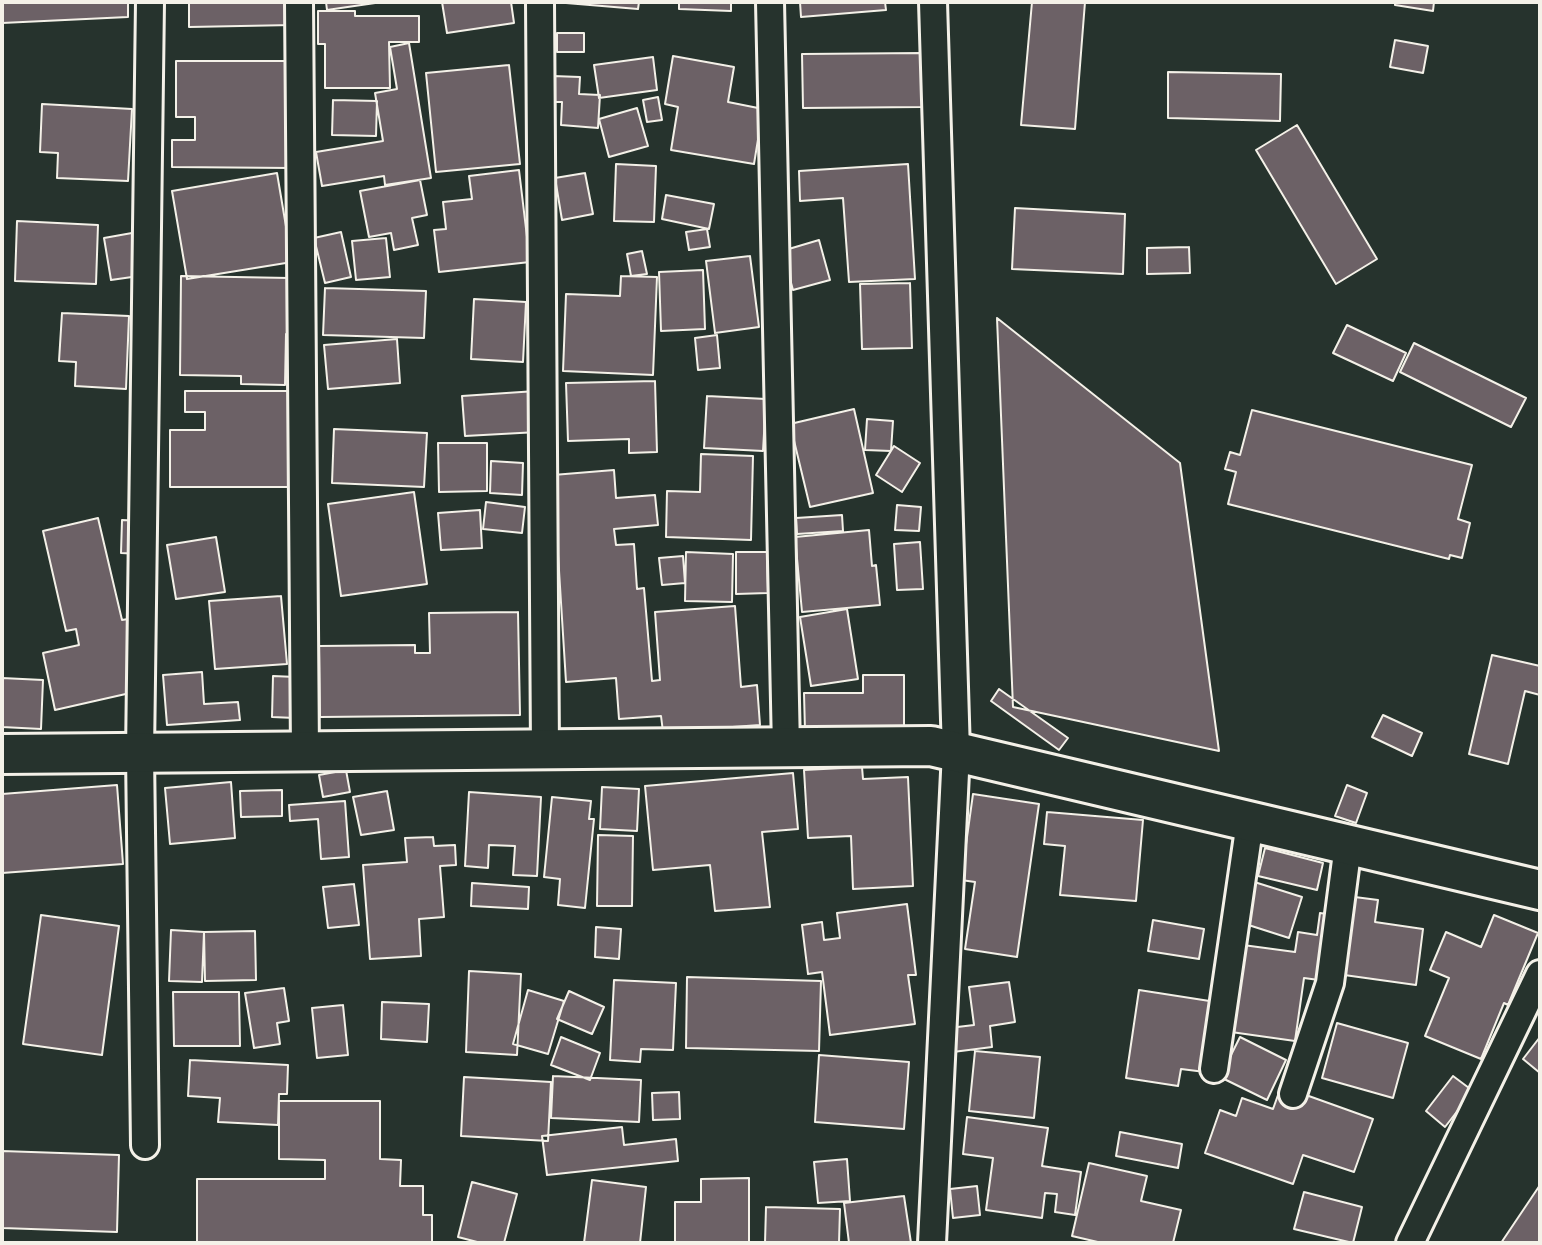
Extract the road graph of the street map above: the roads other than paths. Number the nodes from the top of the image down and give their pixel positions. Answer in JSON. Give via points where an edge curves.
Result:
{"nodes":[{"id":1,"x":150,"y":2,"type":"edge"},
{"id":2,"x":299,"y":2,"type":"edge"},
{"id":3,"x":540,"y":2,"type":"edge"},
{"id":4,"x":770,"y":2,"type":"edge"},
{"id":5,"x":933,"y":2,"type":"edge"},
{"id":6,"x":786,"y":748,"type":"junction"},
{"id":7,"x":545,"y":750,"type":"junction"},
{"id":8,"x":305,"y":752,"type":"junction"},
{"id":9,"x":956,"y":752,"type":"junction"},
{"id":10,"x":140,"y":753,"type":"junction"},
{"id":11,"x":2,"y":754,"type":"edge"},
{"id":12,"x":1250,"y":822,"type":"junction"},
{"id":13,"x":1348,"y":845,"type":"junction"},
{"id":14,"x":1540,"y":890,"type":"edge"},
{"id":15,"x":1540,"y":974,"type":"edge"},
{"id":16,"x":1214,"y":1069,"type":"dead end"},
{"id":17,"x":1293,"y":1094,"type":"dead end"},
{"id":18,"x":145,"y":1145,"type":"dead end"},
{"id":19,"x":932,"y":1243,"type":"edge"},
{"id":20,"x":1410,"y":1243,"type":"edge"}],
"edges":[{"from":1,"to":10,"type":"street"},
{"from":2,"to":8,"type":"street"},
{"from":3,"to":7,"type":"street"},
{"from":4,"to":6,"type":"street"},
{"from":5,"to":9,"type":"street"},
{"from":6,"to":7,"type":"street"},
{"from":6,"to":9,"type":"street","via":[[931,746]]},
{"from":7,"to":8,"type":"street"},
{"from":8,"to":10,"type":"street"},
{"from":9,"to":12,"type":"street"},
{"from":9,"to":19,"type":"street"},
{"from":10,"to":11,"type":"street"},
{"from":10,"to":18,"type":"street"},
{"from":12,"to":13,"type":"street"},
{"from":12,"to":16,"type":"street"},
{"from":13,"to":14,"type":"street"},
{"from":13,"to":17,"type":"street","via":[[1330,983]]},
{"from":15,"to":20,"type":"street"}]}
